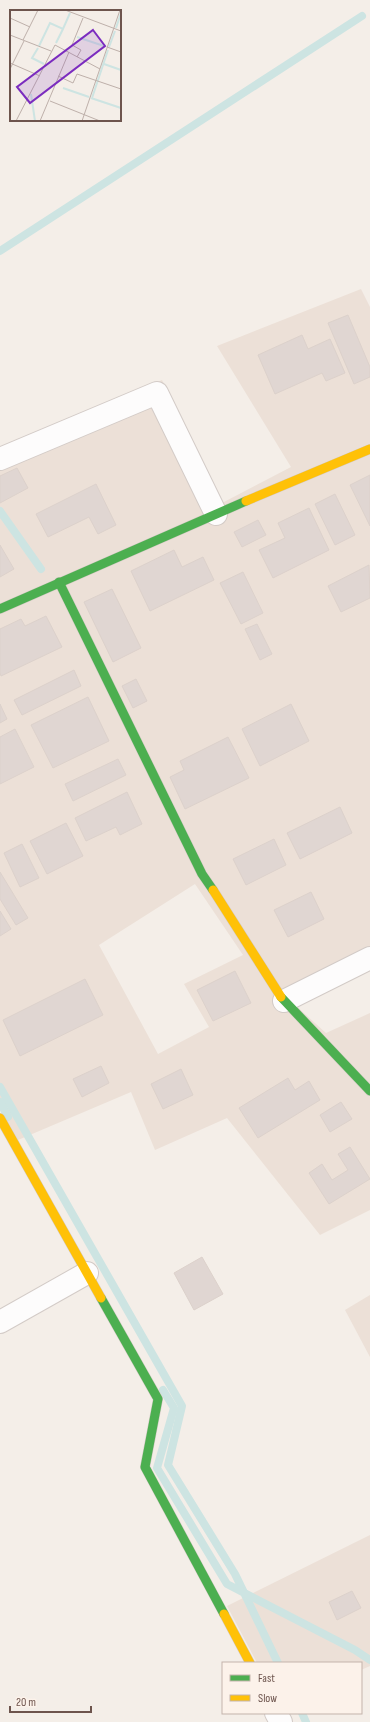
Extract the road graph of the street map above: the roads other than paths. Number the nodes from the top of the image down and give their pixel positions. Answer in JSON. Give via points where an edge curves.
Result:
{"nodes":[{"id":1,"x":370,"y":449,"type":"edge"},
{"id":2,"x":0,"y":459,"type":"edge"},
{"id":3,"x":216,"y":514,"type":"junction"},
{"id":4,"x":59,"y":582,"type":"junction"},
{"id":5,"x":0,"y":609,"type":"edge"},
{"id":6,"x":370,"y":958,"type":"edge"},
{"id":7,"x":284,"y":1002,"type":"junction"},
{"id":8,"x":370,"y":1091,"type":"edge"},
{"id":9,"x":0,"y":1118,"type":"edge"},
{"id":10,"x":87,"y":1273,"type":"junction"},
{"id":11,"x":0,"y":1322,"type":"edge"},
{"id":12,"x":249,"y":1662,"type":"edge"}],
"edges":[{"from":1,"to":3,"type":"street"},
{"from":2,"to":3,"type":"street","via":[[157,393]]},
{"from":3,"to":4,"type":"street"},
{"from":4,"to":5,"type":"street"},
{"from":4,"to":7,"type":"street","via":[[202,874]]},
{"from":6,"to":7,"type":"street"},
{"from":7,"to":8,"type":"street"},
{"from":9,"to":10,"type":"street"},
{"from":10,"to":11,"type":"street"},
{"from":10,"to":12,"type":"street","via":[[158,1399],[145,1467]]}]}
